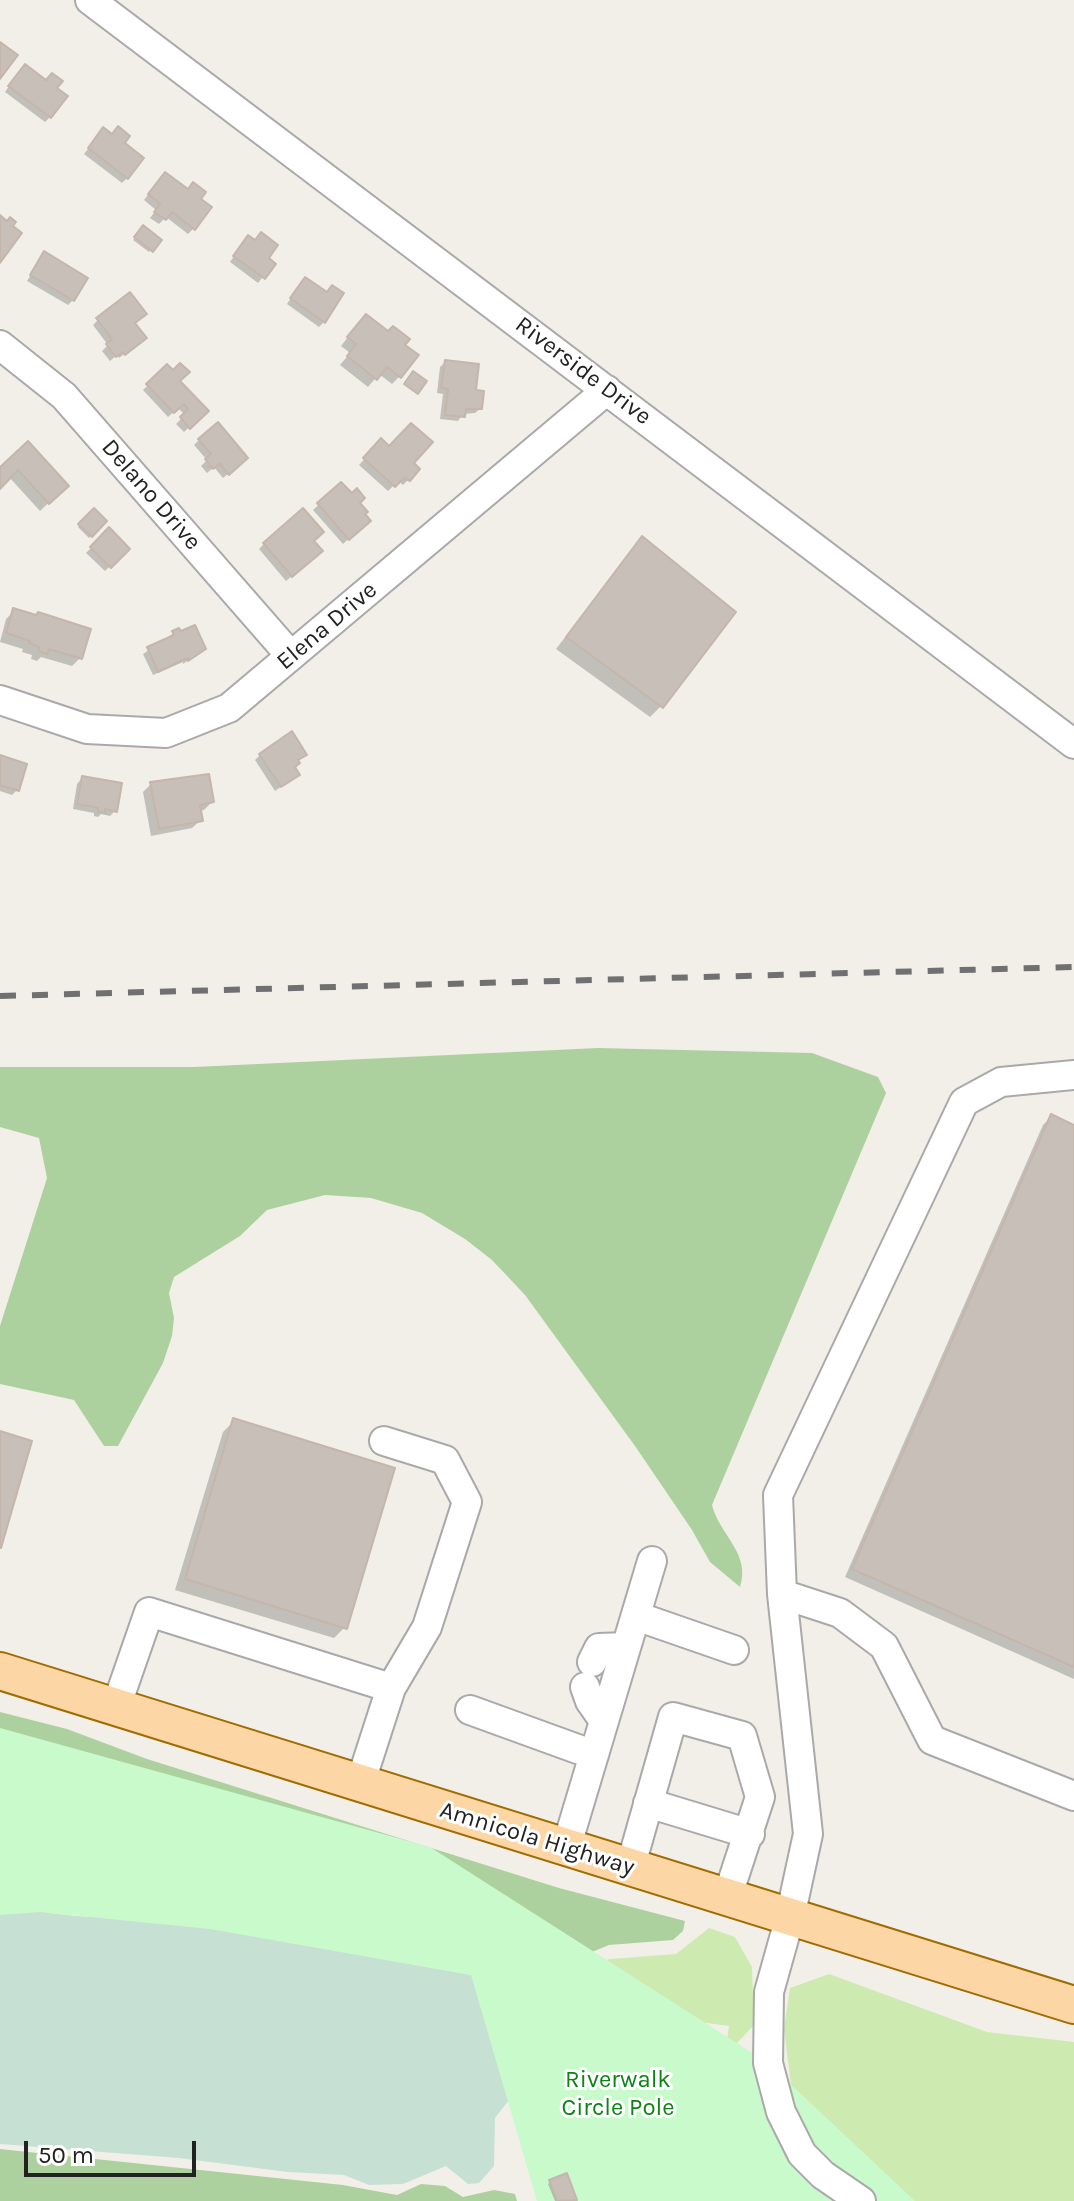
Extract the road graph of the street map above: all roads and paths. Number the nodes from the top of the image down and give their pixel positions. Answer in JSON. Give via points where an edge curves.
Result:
{"nodes":[{"id":1,"x":90,"y":0,"type":"edge"},
{"id":2,"x":0,"y":345,"type":"edge"},
{"id":3,"x":607,"y":390,"type":"junction"},
{"id":4,"x":291,"y":656,"type":"junction"},
{"id":5,"x":0,"y":700,"type":"edge"},
{"id":6,"x":1074,"y":744,"type":"edge"},
{"id":7,"x":1074,"y":1075,"type":"edge"},
{"id":8,"x":384,"y":1441,"type":"dead end"},
{"id":9,"x":652,"y":1561,"type":"dead end"},
{"id":10,"x":782,"y":1594,"type":"junction"},
{"id":11,"x":636,"y":1616,"type":"junction"},
{"id":12,"x":626,"y":1647,"type":"junction"},
{"id":13,"x":734,"y":1650,"type":"dead end"},
{"id":14,"x":0,"y":1671,"type":"edge"},
{"id":15,"x":391,"y":1688,"type":"junction"},
{"id":16,"x":116,"y":1707,"type":"junction"},
{"id":17,"x":470,"y":1710,"type":"dead end"},
{"id":18,"x":604,"y":1721,"type":"junction"},
{"id":19,"x":594,"y":1755,"type":"junction"},
{"id":20,"x":360,"y":1784,"type":"junction"},
{"id":21,"x":1074,"y":1796,"type":"edge"},
{"id":22,"x":648,"y":1803,"type":"junction"},
{"id":23,"x":750,"y":1834,"type":"junction"},
{"id":24,"x":566,"y":1848,"type":"junction"},
{"id":25,"x":630,"y":1868,"type":"junction"},
{"id":26,"x":727,"y":1898,"type":"junction"},
{"id":27,"x":790,"y":1917,"type":"junction"},
{"id":28,"x":1074,"y":2005,"type":"edge"},
{"id":29,"x":861,"y":2201,"type":"edge"}],
"edges":[{"from":1,"to":3,"type":"street","name":"Riverside Drive"},
{"from":2,"to":4,"type":"street","name":"Delano Drive","via":[[64,396]]},
{"from":3,"to":4,"type":"street","name":"Elena Drive"},
{"from":3,"to":6,"type":"street","name":"Riverside Drive"},
{"from":4,"to":5,"type":"street","name":"Elena Drive","via":[[229,708],[166,733],[87,729]]},
{"from":7,"to":10,"type":"street","via":[[1001,1082],[964,1102],[778,1495]]},
{"from":8,"to":15,"type":"street","via":[[445,1460],[467,1502],[427,1627]]},
{"from":9,"to":11,"type":"street"},
{"from":10,"to":21,"type":"street","via":[[840,1613],[884,1646],[932,1740]]},
{"from":10,"to":27,"type":"street","via":[[808,1834]]},
{"from":11,"to":12,"type":"street"},
{"from":11,"to":13,"type":"street"},
{"from":12,"to":18,"type":"street"},
{"from":12,"to":18,"type":"street","via":[[599,1648],[588,1674],[590,1701]]},
{"from":14,"to":16,"type":"main road","name":"Amnicola Highway"},
{"from":15,"to":16,"type":"street","via":[[149,1612]]},
{"from":15,"to":20,"type":"street"},
{"from":16,"to":20,"type":"main road","name":"Amnicola Highway"},
{"from":17,"to":19,"type":"street"},
{"from":18,"to":19,"type":"street"},
{"from":19,"to":24,"type":"street"},
{"from":20,"to":24,"type":"main road","name":"Amnicola Highway"},
{"from":22,"to":23,"type":"street"},
{"from":22,"to":23,"type":"street","via":[[673,1717],[742,1736],[760,1797]]},
{"from":22,"to":25,"type":"street"},
{"from":23,"to":26,"type":"street"},
{"from":24,"to":25,"type":"main road","name":"Amnicola Highway"},
{"from":25,"to":26,"type":"main road","name":"Amnicola Highway"},
{"from":26,"to":27,"type":"main road","name":"Amnicola Highway"},
{"from":27,"to":28,"type":"main road","name":"Amnicola Highway"},
{"from":27,"to":29,"type":"street","via":[[769,1992],[768,2063],[781,2112],[802,2154]]}]}
